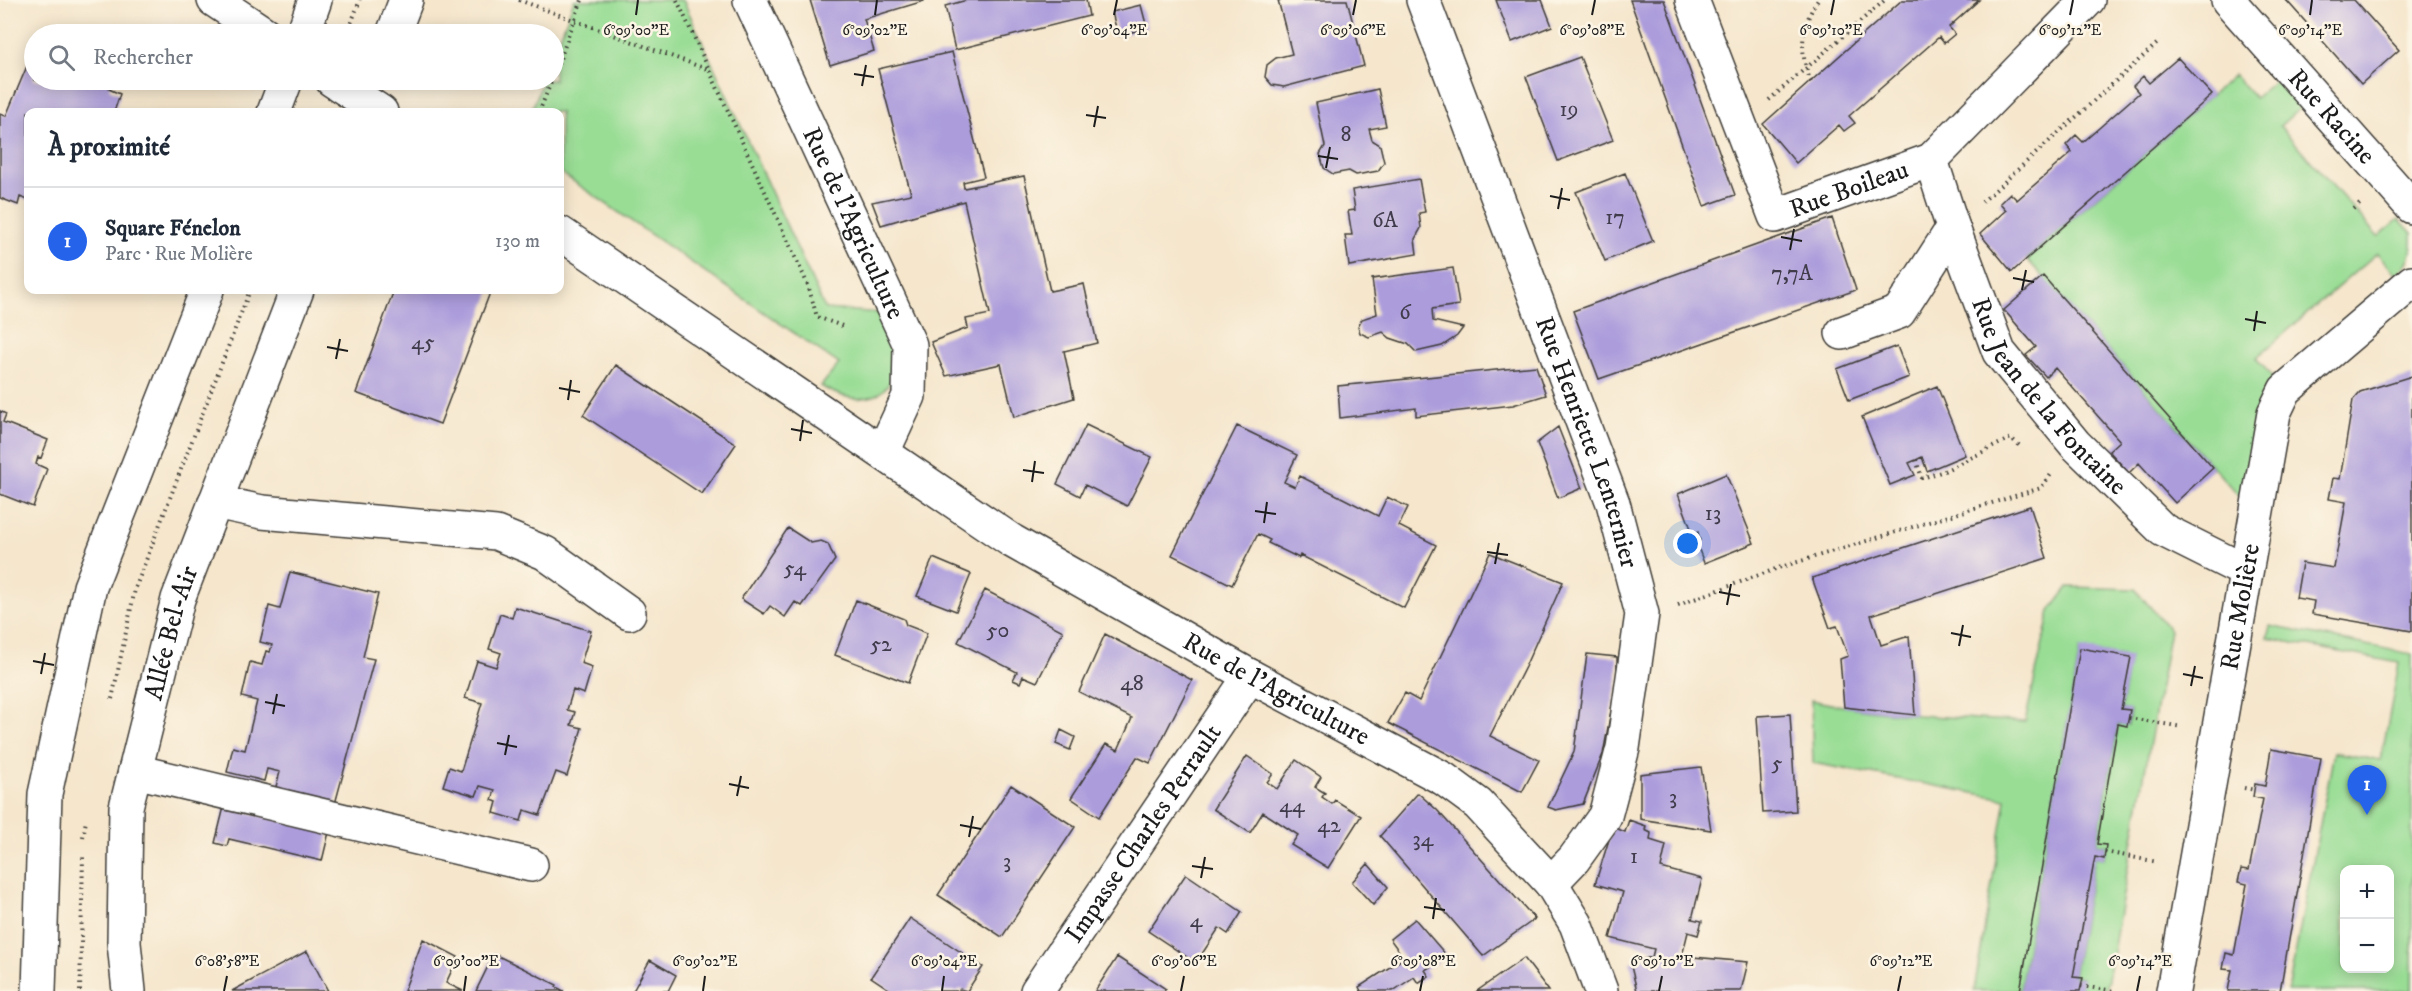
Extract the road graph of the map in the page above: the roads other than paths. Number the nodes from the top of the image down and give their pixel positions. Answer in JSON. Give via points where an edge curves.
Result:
{"nodes":[{"id":1,"x":214,"y":0,"type":"edge"},
{"id":2,"x":315,"y":0,"type":"edge"},
{"id":3,"x":406,"y":0,"type":"edge"},
{"id":4,"x":750,"y":0,"type":"edge"},
{"id":5,"x":1423,"y":0,"type":"edge"},
{"id":6,"x":1692,"y":0,"type":"edge"},
{"id":7,"x":2088,"y":0,"type":"edge"},
{"id":8,"x":2228,"y":0,"type":"edge"},
{"id":9,"x":250,"y":24,"type":"edge"},
{"id":10,"x":307,"y":24,"type":"edge"},
{"id":11,"x":397,"y":24,"type":"edge"},
{"id":12,"x":282,"y":90,"type":"edge"},
{"id":13,"x":350,"y":90,"type":"edge"},
{"id":14,"x":372,"y":102,"type":"edge"},
{"id":15,"x":276,"y":108,"type":"edge"},
{"id":16,"x":1931,"y":160,"type":"junction"},
{"id":17,"x":2412,"y":207,"type":"edge"},
{"id":18,"x":1953,"y":228,"type":"junction"},
{"id":19,"x":564,"y":236,"type":"edge"},
{"id":20,"x":2412,"y":282,"type":"edge"},
{"id":21,"x":205,"y":294,"type":"edge"},
{"id":22,"x":295,"y":294,"type":"edge"},
{"id":23,"x":1842,"y":333,"type":"dead end"},
{"id":24,"x":883,"y":452,"type":"junction"},
{"id":25,"x":215,"y":502,"type":"junction"},
{"id":26,"x":2245,"y":571,"type":"junction"},
{"id":27,"x":629,"y":613,"type":"dead end"},
{"id":28,"x":1250,"y":676,"type":"junction"},
{"id":29,"x":135,"y":771,"type":"junction"},
{"id":30,"x":531,"y":865,"type":"dead end"},
{"id":31,"x":1551,"y":883,"type":"junction"},
{"id":32,"x":39,"y":991,"type":"edge"},
{"id":33,"x":129,"y":991,"type":"edge"},
{"id":34,"x":1037,"y":991,"type":"edge"},
{"id":35,"x":1601,"y":991,"type":"edge"},
{"id":36,"x":2173,"y":991,"type":"edge"}],
"edges":[{"from":1,"to":9,"type":"street"},
{"from":2,"to":10,"type":"street"},
{"from":3,"to":11,"type":"street"},
{"from":4,"to":24,"type":"street","name":"Rue de l'Agriculture","via":[[910,345],[909,396]]},
{"from":5,"to":31,"type":"street","name":"Rue Henriette Lenternier","via":[[1613,502],[1642,614],[1623,748],[1605,816],[1574,860]]},
{"from":6,"to":16,"type":"street","name":"Rue Boileau","via":[[1775,216]]},
{"from":7,"to":16,"type":"street","name":"Rue Boileau"},
{"from":8,"to":17,"type":"street","name":"Rue Racine"},
{"from":12,"to":15,"type":"street"},
{"from":13,"to":14,"type":"street"},
{"from":16,"to":18,"type":"street","name":"Rue Jean de la Fontaine"},
{"from":18,"to":23,"type":"street","via":[[1899,312]]},
{"from":18,"to":26,"type":"street","name":"Rue Jean de la Fontaine","via":[[1999,352],[2075,444],[2163,530]]},
{"from":19,"to":24,"type":"street","name":"Rue de l'Agriculture"},
{"from":20,"to":26,"type":"street","name":"Rue Molière","via":[[2285,390],[2274,413]]},
{"from":21,"to":32,"type":"street","via":[[90,587],[45,794]]},
{"from":22,"to":25,"type":"street","name":"Allée Bel-Air"},
{"from":24,"to":28,"type":"street","name":"Rue de l'Agriculture","via":[[1012,541]]},
{"from":25,"to":27,"type":"street","via":[[262,512],[496,533],[545,553]]},
{"from":25,"to":29,"type":"street","name":"Allée Bel-Air","via":[[178,599]]},
{"from":26,"to":36,"type":"street","name":"Rue Molière"},
{"from":28,"to":31,"type":"street","name":"Rue de l'Agriculture","via":[[1444,779],[1478,804]]},
{"from":28,"to":34,"type":"street","name":"Impasse Charles Perrault"},
{"from":29,"to":30,"type":"street"},
{"from":29,"to":33,"type":"street","name":"Allée Bel-Air","via":[[126,807],[124,943]]},
{"from":31,"to":35,"type":"street","name":"Rue de l'Agriculture","via":[[1576,924]]}]}
